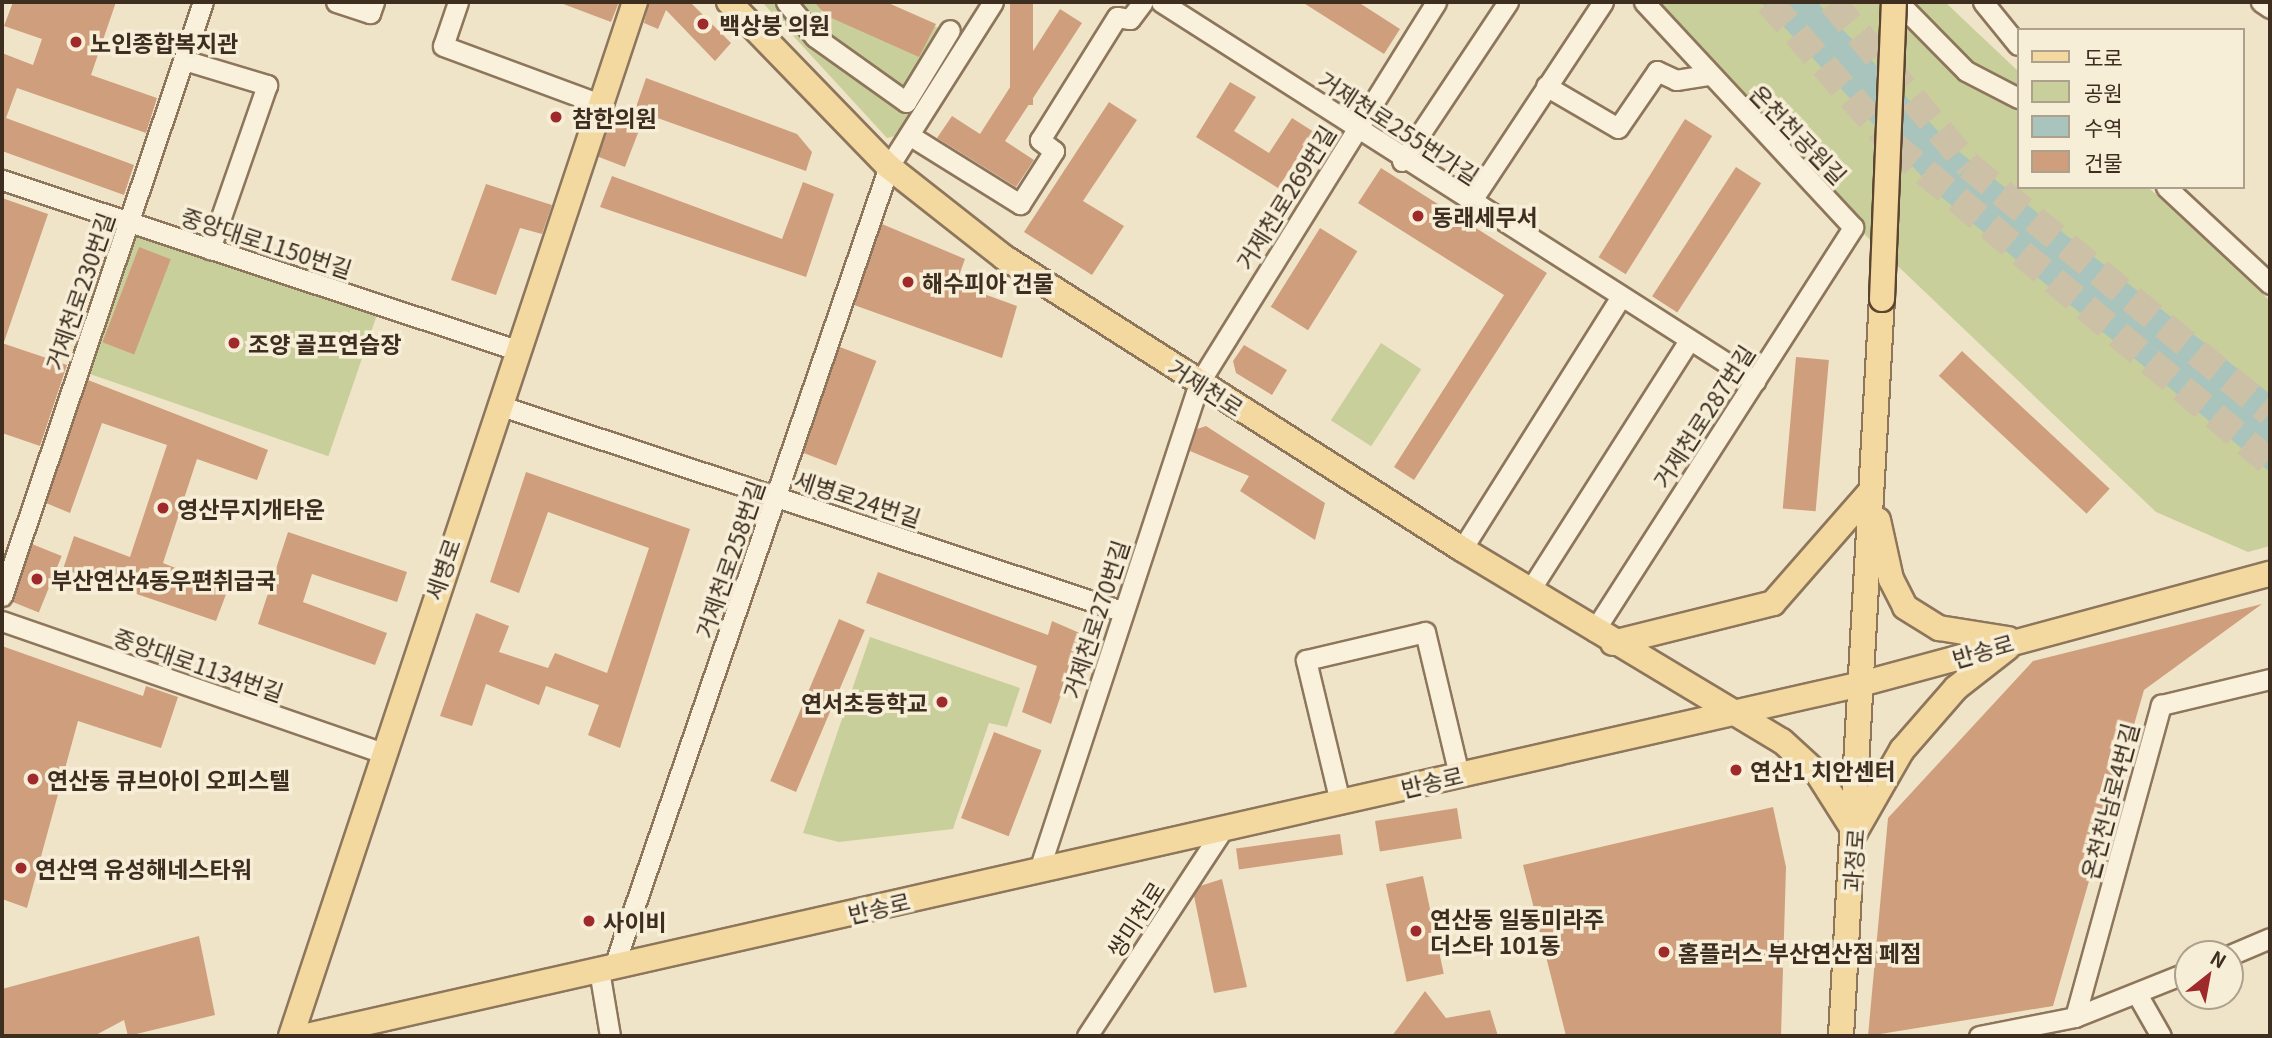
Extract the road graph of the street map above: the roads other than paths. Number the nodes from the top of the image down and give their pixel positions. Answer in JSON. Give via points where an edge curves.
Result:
{"nodes":[{"id":1,"x":203,"y":2,"type":"edge"},
{"id":2,"x":336,"y":2,"type":"edge"},
{"id":3,"x":458,"y":2,"type":"edge"},
{"id":4,"x":635,"y":2,"type":"edge"},
{"id":5,"x":729,"y":2,"type":"edge"},
{"id":6,"x":786,"y":2,"type":"edge"},
{"id":7,"x":993,"y":2,"type":"edge"},
{"id":8,"x":1143,"y":2,"type":"edge"},
{"id":9,"x":1161,"y":2,"type":"edge"},
{"id":10,"x":1434,"y":2,"type":"edge"},
{"id":11,"x":1508,"y":2,"type":"edge"},
{"id":12,"x":1603,"y":2,"type":"edge"},
{"id":13,"x":1644,"y":2,"type":"edge"},
{"id":14,"x":1896,"y":2,"type":"edge"},
{"id":15,"x":1983,"y":2,"type":"edge"},
{"id":16,"x":2261,"y":2,"type":"edge"},
{"id":17,"x":372,"y":8,"type":"edge"},
{"id":18,"x":2270,"y":8,"type":"edge"},
{"id":19,"x":950,"y":30,"type":"dead end"},
{"id":20,"x":2016,"y":43,"type":"edge"},
{"id":21,"x":184,"y":60,"type":"junction"},
{"id":22,"x":1709,"y":75,"type":"junction"},
{"id":23,"x":1546,"y":86,"type":"junction"},
{"id":24,"x":2016,"y":97,"type":"edge"},
{"id":25,"x":600,"y":104,"type":"junction"},
{"id":26,"x":1357,"y":129,"type":"junction"},
{"id":27,"x":909,"y":135,"type":"junction"},
{"id":28,"x":1402,"y":161,"type":"junction"},
{"id":29,"x":889,"y":166,"type":"junction"},
{"id":30,"x":2,"y":180,"type":"edge"},
{"id":31,"x":2168,"y":189,"type":"edge"},
{"id":32,"x":1470,"y":203,"type":"junction"},
{"id":33,"x":129,"y":222,"type":"junction"},
{"id":34,"x":1853,"y":227,"type":"joint"},
{"id":35,"x":211,"y":248,"type":"junction"},
{"id":36,"x":2270,"y":284,"type":"edge"},
{"id":37,"x":1621,"y":297,"type":"junction"},
{"id":38,"x":1689,"y":340,"type":"junction"},
{"id":39,"x":517,"y":350,"type":"junction"},
{"id":40,"x":1755,"y":381,"type":"junction"},
{"id":41,"x":1199,"y":383,"type":"junction"},
{"id":42,"x":498,"y":405,"type":"junction"},
{"id":43,"x":1871,"y":491,"type":"junction"},
{"id":44,"x":776,"y":496,"type":"junction"},
{"id":45,"x":1462,"y":549,"type":"junction"},
{"id":46,"x":2267,"y":578,"type":"edge"},
{"id":47,"x":1530,"y":590,"type":"junction"},
{"id":48,"x":2,"y":596,"type":"edge"},
{"id":49,"x":1122,"y":611,"type":"junction"},
{"id":50,"x":2,"y":621,"type":"edge"},
{"id":51,"x":1603,"y":637,"type":"junction"},
{"id":52,"x":2016,"y":641,"type":"junction"},
{"id":53,"x":2270,"y":679,"type":"edge"},
{"id":54,"x":1861,"y":684,"type":"junction"},
{"id":55,"x":1728,"y":714,"type":"junction"},
{"id":56,"x":380,"y":752,"type":"junction"},
{"id":57,"x":1459,"y":775,"type":"junction"},
{"id":58,"x":1340,"y":802,"type":"junction"},
{"id":59,"x":1223,"y":829,"type":"junction"},
{"id":60,"x":1855,"y":831,"type":"junction"},
{"id":61,"x":1040,"y":870,"type":"junction"},
{"id":62,"x":2270,"y":938,"type":"edge"},
{"id":63,"x":2244,"y":948,"type":"edge"},
{"id":64,"x":607,"y":968,"type":"junction"},
{"id":65,"x":2174,"y":978,"type":"edge"},
{"id":66,"x":2137,"y":994,"type":"junction"},
{"id":67,"x":2075,"y":1017,"type":"junction"},
{"id":68,"x":290,"y":1036,"type":"edge"},
{"id":69,"x":307,"y":1036,"type":"edge"},
{"id":70,"x":610,"y":1036,"type":"edge"},
{"id":71,"x":1087,"y":1036,"type":"edge"},
{"id":72,"x":1841,"y":1036,"type":"edge"},
{"id":73,"x":1979,"y":1036,"type":"edge"},
{"id":74,"x":2161,"y":1036,"type":"edge"}],
"edges":[{"from":1,"to":21,"type":"street","name":"거제천로230번길"},
{"from":2,"to":17,"type":"street"},
{"from":3,"to":25,"type":"street","via":[[443,46]]},
{"from":4,"to":25,"type":"main road","name":"세병로"},
{"from":5,"to":29,"type":"main road","name":"거제천로"},
{"from":6,"to":19,"type":"street","via":[[815,37],[906,102]]},
{"from":7,"to":27,"type":"street","name":"거제천로258번길"},
{"from":8,"to":27,"type":"street","via":[[1130,19],[1117,17],[1040,140],[1054,151],[1020,204]]},
{"from":9,"to":26,"type":"street","name":"거제천로255번가길"},
{"from":10,"to":26,"type":"street","name":"거제천로269번길"},
{"from":11,"to":28,"type":"street"},
{"from":12,"to":23,"type":"street"},
{"from":13,"to":22,"type":"street","name":"온천천공원길"},
{"from":14,"to":24,"type":"street","via":[[1966,71]]},
{"from":14,"to":43,"type":"main road","name":"과정로","bridge":true},
{"from":15,"to":20,"type":"street"},
{"from":16,"to":18,"type":"street"},
{"from":21,"to":33,"type":"street","name":"거제천로230번길"},
{"from":21,"to":35,"type":"street","via":[[267,85]]},
{"from":22,"to":23,"type":"street","via":[[1676,80],[1657,71],[1619,128]]},
{"from":22,"to":34,"type":"street","name":"온천천공원길"},
{"from":23,"to":32,"type":"street"},
{"from":25,"to":39,"type":"main road","name":"세병로"},
{"from":26,"to":28,"type":"street","name":"거제천로255번가길"},
{"from":26,"to":41,"type":"street","name":"거제천로269번길"},
{"from":27,"to":29,"type":"street","name":"거제천로258번길"},
{"from":28,"to":32,"type":"street","name":"거제천로255번가길"},
{"from":29,"to":41,"type":"main road","name":"거제천로","via":[[1005,258]]},
{"from":29,"to":44,"type":"street","name":"거제천로258번길"},
{"from":30,"to":33,"type":"street","name":"중앙대로1150번길"},
{"from":31,"to":36,"type":"street"},
{"from":32,"to":37,"type":"street","name":"거제천로255번가길"},
{"from":33,"to":35,"type":"street","name":"중앙대로1150번길"},
{"from":33,"to":48,"type":"street","name":"거제천로230번길"},
{"from":34,"to":40,"type":"street","name":"거제천로287번길"},
{"from":35,"to":39,"type":"street","name":"중앙대로1150번길"},
{"from":37,"to":38,"type":"street","name":"거제천로255번가길"},
{"from":37,"to":45,"type":"street"},
{"from":38,"to":40,"type":"street","name":"거제천로255번가길"},
{"from":38,"to":47,"type":"street"},
{"from":39,"to":42,"type":"main road","name":"세병로"},
{"from":40,"to":51,"type":"street","name":"거제천로287번길"},
{"from":41,"to":45,"type":"main road","name":"거제천로"},
{"from":41,"to":49,"type":"street","name":"거제천로270번길"},
{"from":42,"to":44,"type":"street","name":"세병로24번길"},
{"from":42,"to":56,"type":"main road","name":"세병로"},
{"from":43,"to":51,"type":"main road","via":[[1773,603]]},
{"from":43,"to":52,"type":"main road","via":[[1891,579],[1905,607],[1939,628]]},
{"from":43,"to":54,"type":"main road","name":"과정로"},
{"from":44,"to":49,"type":"street","name":"세병로24번길"},
{"from":44,"to":64,"type":"street","name":"거제천로258번길"},
{"from":45,"to":47,"type":"main road","name":"거제천로"},
{"from":46,"to":52,"type":"main road","name":"반송로"},
{"from":47,"to":51,"type":"main road","name":"거제천로"},
{"from":49,"to":61,"type":"street","name":"거제천로270번길"},
{"from":50,"to":56,"type":"street","name":"중앙대로1134번길"},
{"from":51,"to":55,"type":"main road","name":"거제천로"},
{"from":52,"to":54,"type":"main road","name":"반송로"},
{"from":52,"to":60,"type":"main road","via":[[1955,688],[1902,750]]},
{"from":53,"to":67,"type":"street","name":"온천천남로4번길","via":[[2161,705]]},
{"from":54,"to":55,"type":"main road","name":"반송로"},
{"from":54,"to":60,"type":"main road","name":"과정로"},
{"from":55,"to":57,"type":"main road","name":"반송로"},
{"from":55,"to":60,"type":"main road","name":"거제천로","via":[[1782,741],[1818,774]]},
{"from":56,"to":68,"type":"main road","name":"세병로"},
{"from":57,"to":58,"type":"main road","name":"반송로"},
{"from":57,"to":58,"type":"street","via":[[1425,632],[1306,660]]},
{"from":58,"to":59,"type":"main road","name":"반송로"},
{"from":59,"to":61,"type":"main road","name":"반송로"},
{"from":59,"to":71,"type":"street","name":"쌍미천로"},
{"from":60,"to":72,"type":"main road","name":"과정로"},
{"from":61,"to":64,"type":"main road","name":"반송로"},
{"from":62,"to":63,"type":"street"},
{"from":64,"to":69,"type":"main road","name":"반송로"},
{"from":64,"to":70,"type":"street"},
{"from":65,"to":66,"type":"street"},
{"from":66,"to":67,"type":"street"},
{"from":66,"to":74,"type":"street"},
{"from":67,"to":73,"type":"street"}]}
